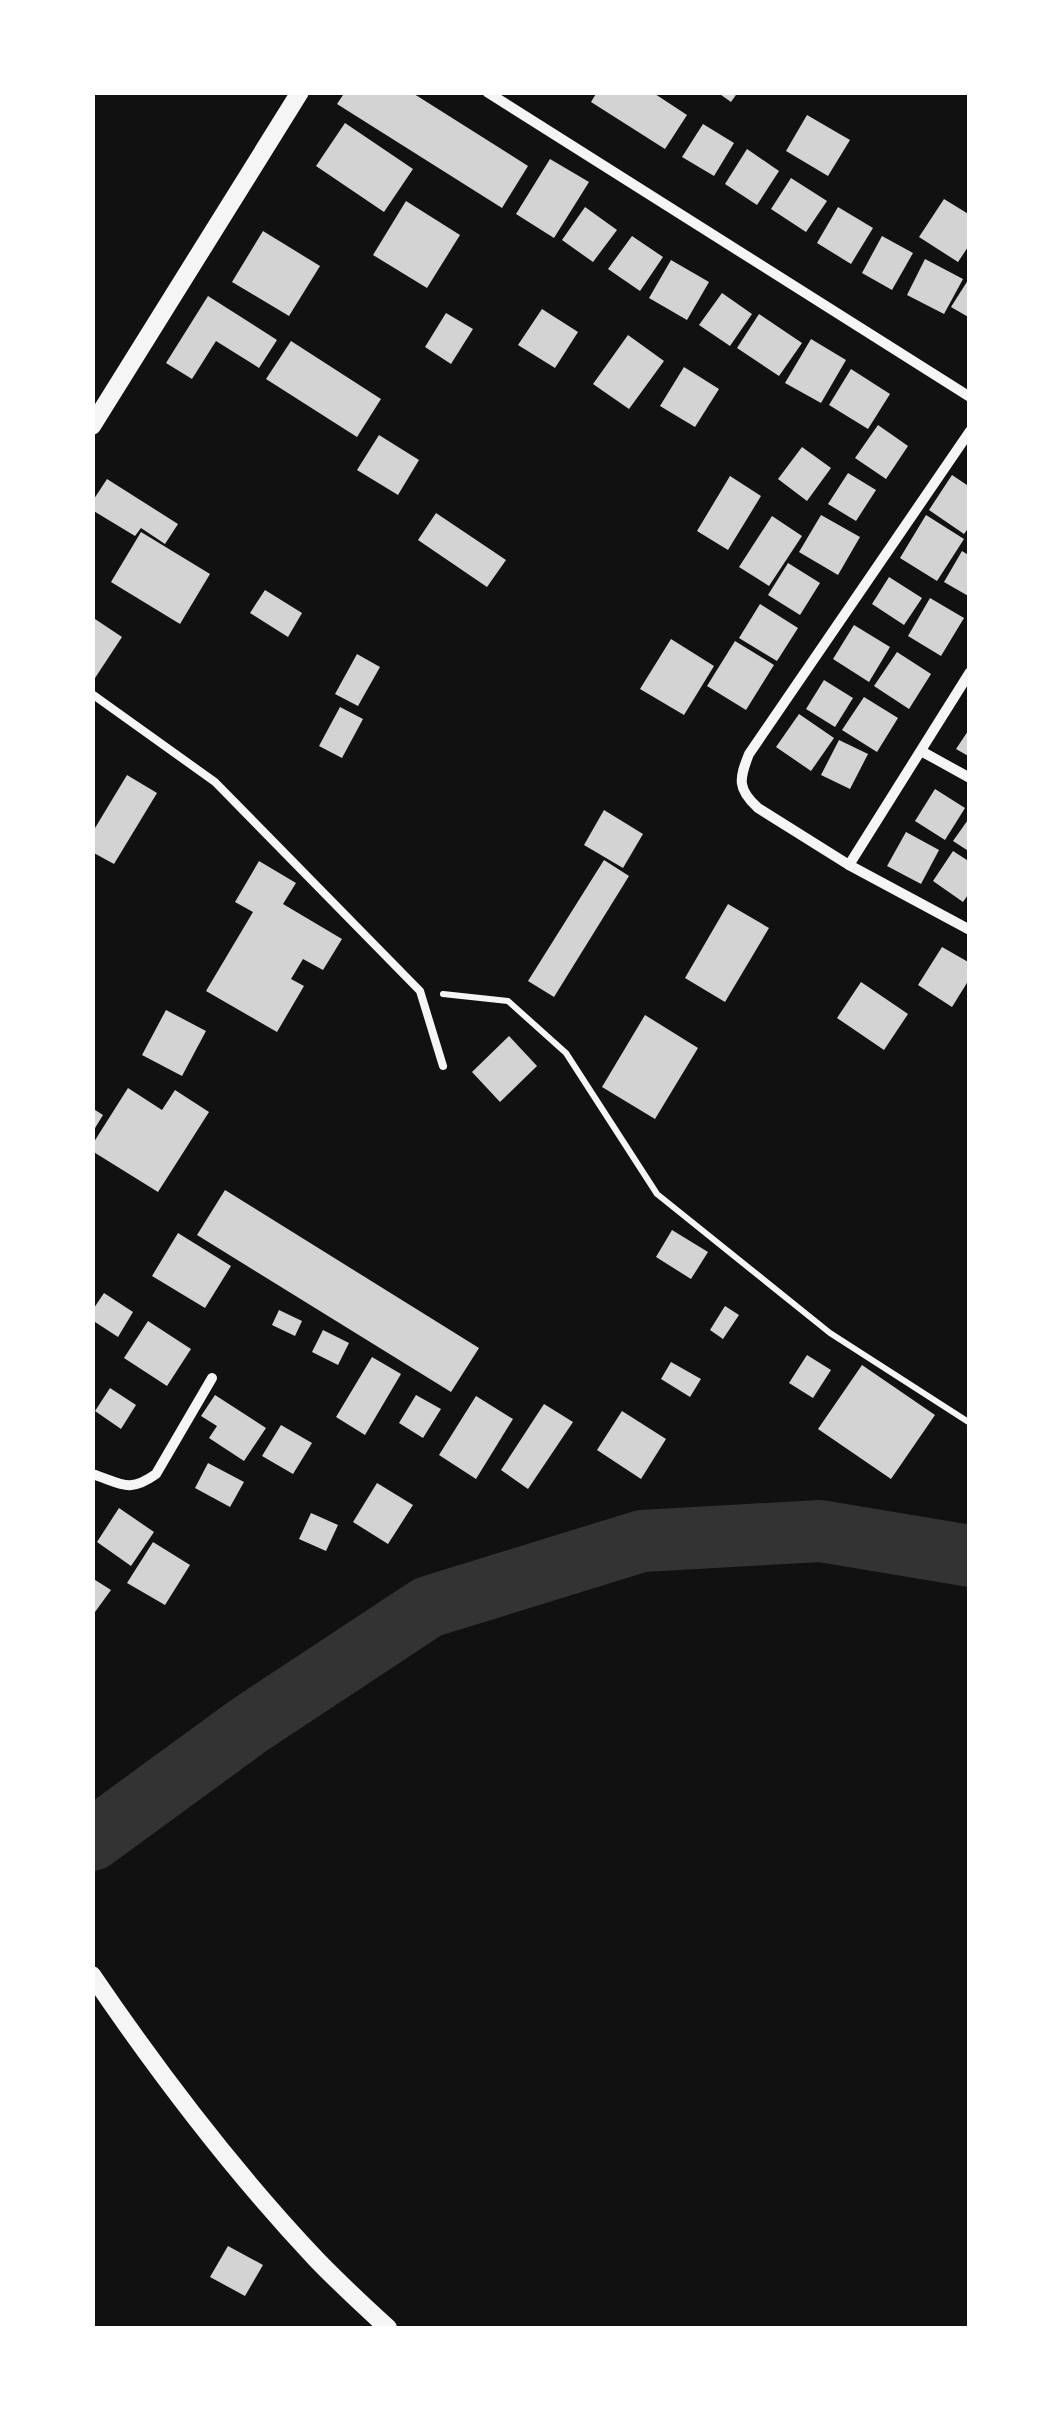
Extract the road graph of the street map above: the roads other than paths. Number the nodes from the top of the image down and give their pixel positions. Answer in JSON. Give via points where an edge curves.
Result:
{"nodes":[{"id":1,"x":300,"y":92,"type":"edge"},
{"id":2,"x":486,"y":92,"type":"edge"},
{"id":3,"x":970,"y":397,"type":"edge"},
{"id":4,"x":92,"y":426,"type":"edge"},
{"id":5,"x":970,"y":432,"type":"edge"},
{"id":6,"x":970,"y":672,"type":"edge"},
{"id":7,"x":92,"y":694,"type":"edge"},
{"id":8,"x":921,"y":751,"type":"junction"},
{"id":9,"x":970,"y":778,"type":"edge"},
{"id":10,"x":849,"y":865,"type":"junction"},
{"id":11,"x":970,"y":930,"type":"edge"},
{"id":12,"x":443,"y":1066,"type":"dead end"},
{"id":13,"x":212,"y":1378,"type":"dead end"},
{"id":14,"x":92,"y":1474,"type":"edge"},
{"id":15,"x":92,"y":1974,"type":"edge"},
{"id":16,"x":388,"y":2328,"type":"edge"}],
"edges":[{"from":1,"to":4,"type":"street"},
{"from":2,"to":3,"type":"street"},
{"from":5,"to":10,"type":"street","via":[[743,770],[746,798]]},
{"from":6,"to":8,"type":"street"},
{"from":7,"to":12,"type":"lane","via":[[215,782],[420,991]]},
{"from":8,"to":9,"type":"street"},
{"from":8,"to":10,"type":"street"},
{"from":10,"to":11,"type":"street"},
{"from":13,"to":14,"type":"street","via":[[156,1474],[126,1486]]},
{"from":15,"to":16,"type":"street","via":[[194,2118],[317,2260]]}]}
